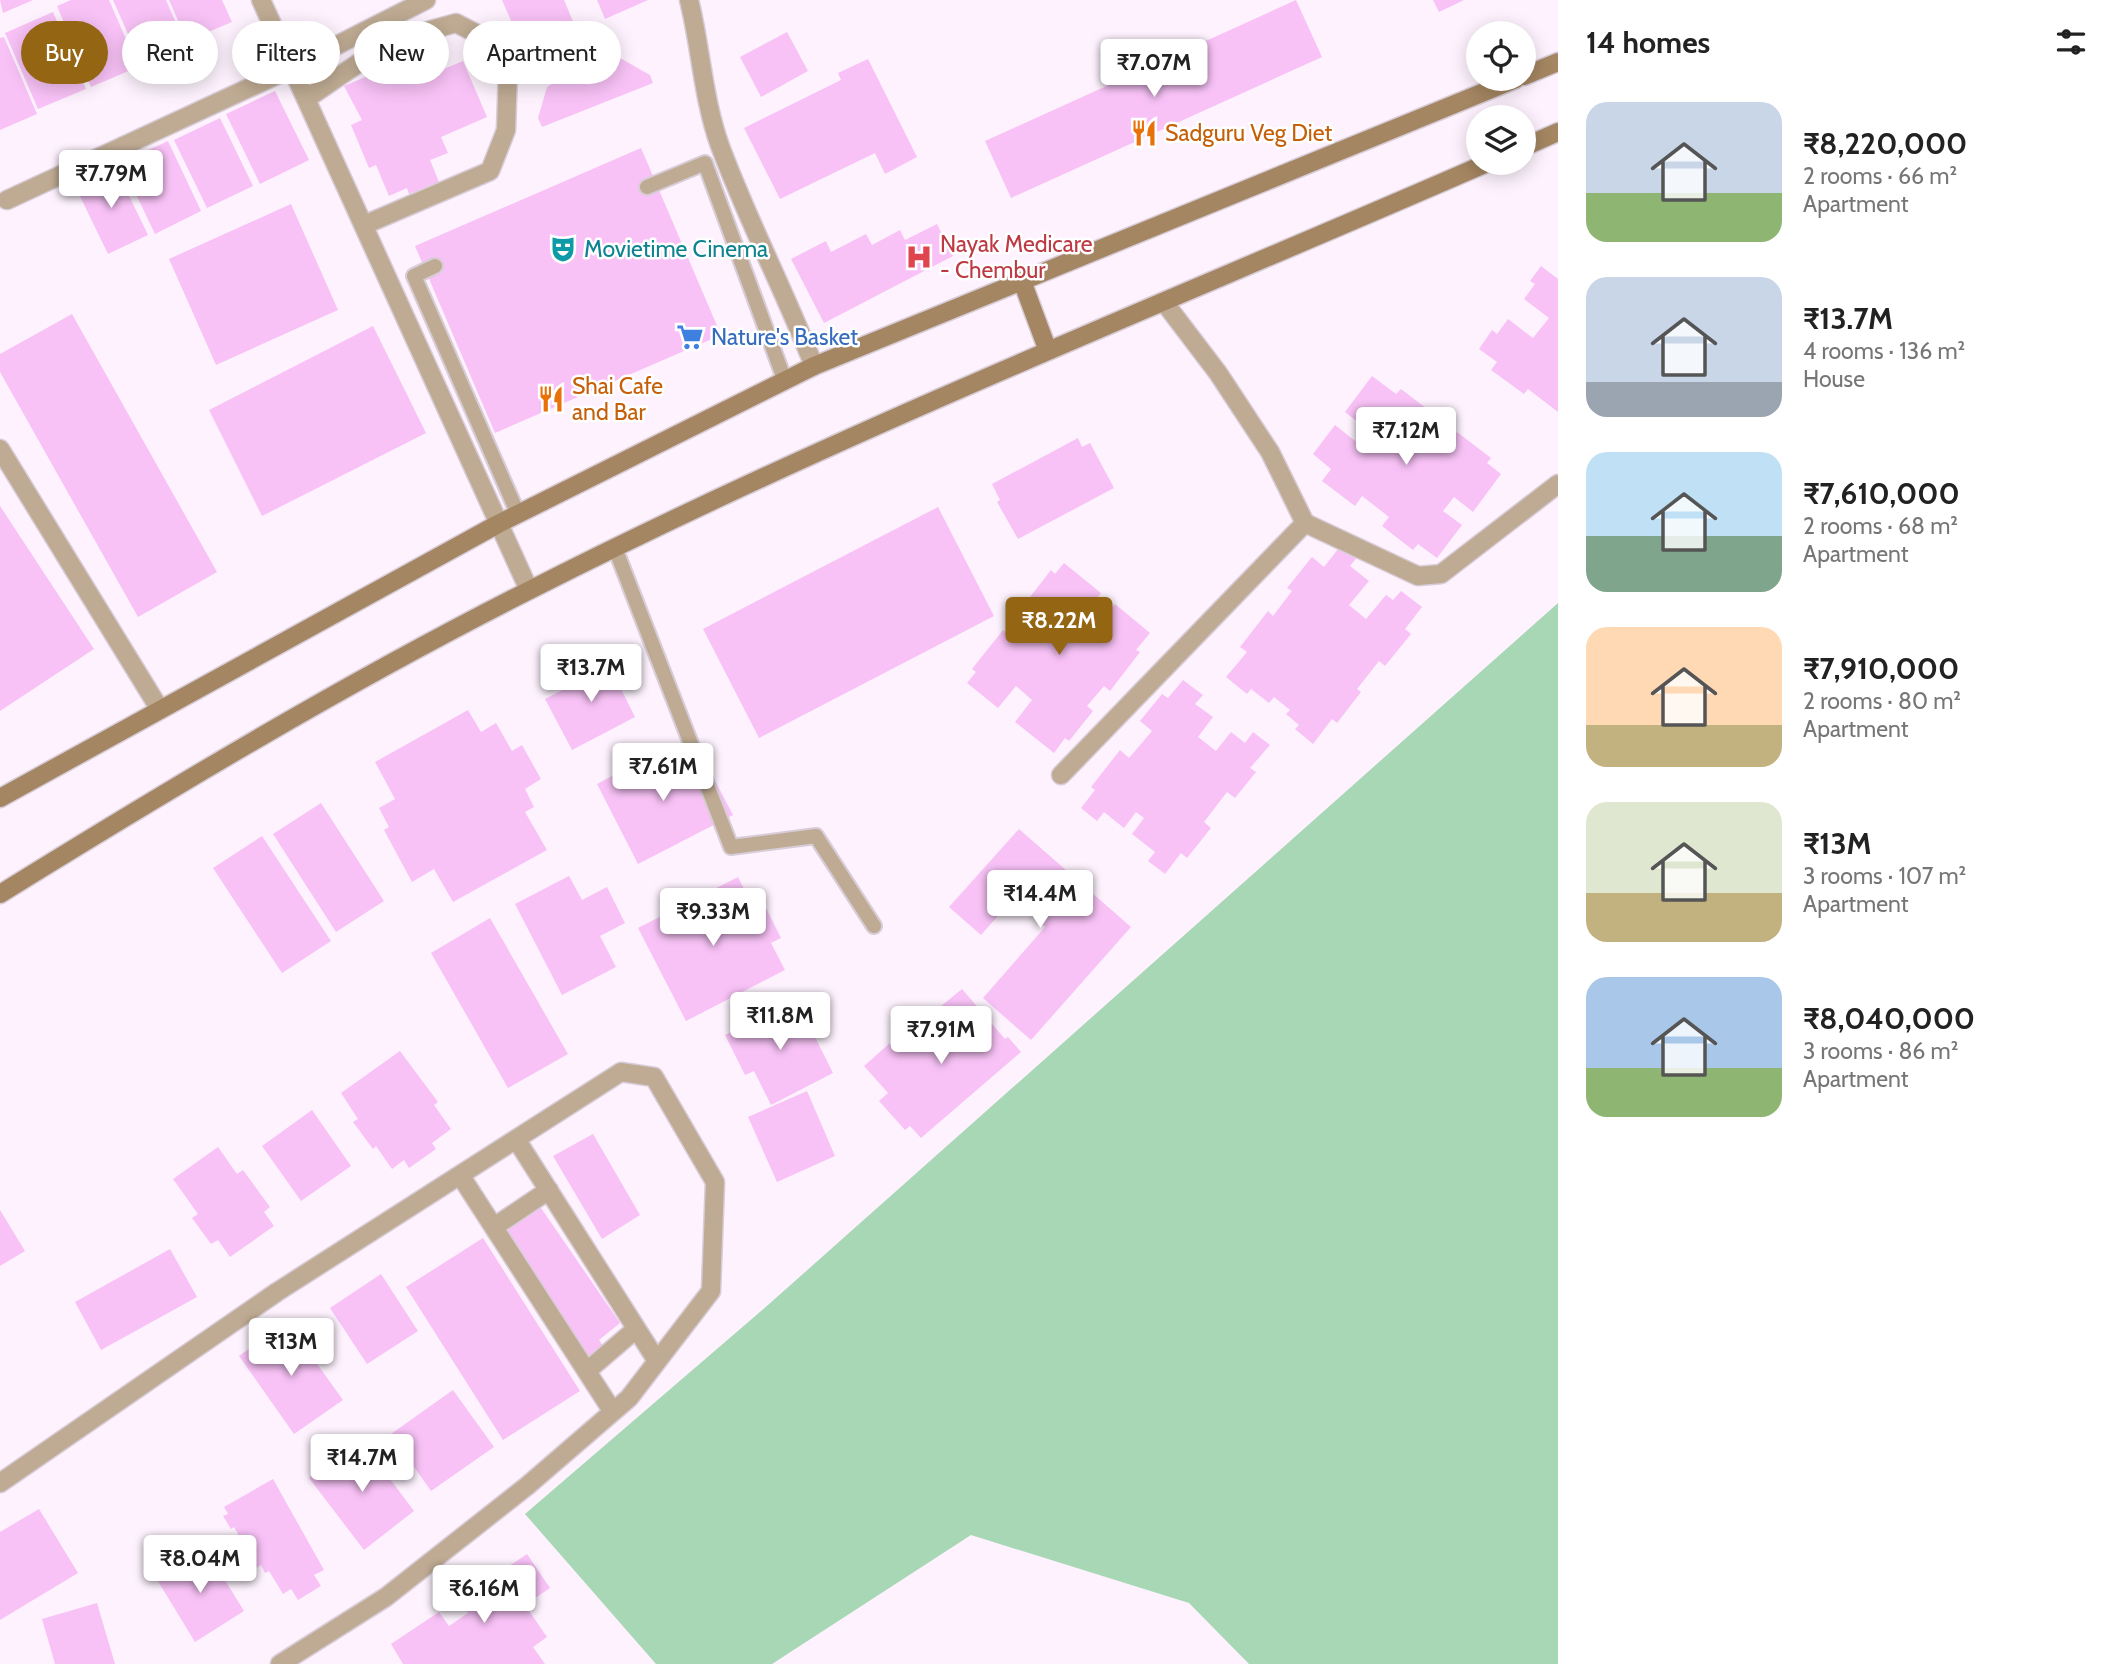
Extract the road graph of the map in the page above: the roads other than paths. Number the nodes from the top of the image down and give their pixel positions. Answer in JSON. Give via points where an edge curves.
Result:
{"nodes":[{"id":1,"x":261,"y":0,"type":"edge"},
{"id":2,"x":426,"y":0,"type":"edge"},
{"id":3,"x":690,"y":0,"type":"edge"},
{"id":4,"x":271,"y":21,"type":"edge"},
{"id":5,"x":340,"y":44,"type":"edge"},
{"id":6,"x":1558,"y":62,"type":"edge"},
{"id":7,"x":1536,"y":71,"type":"edge"},
{"id":8,"x":257,"y":84,"type":"edge"},
{"id":9,"x":299,"y":84,"type":"edge"},
{"id":10,"x":1487,"y":91,"type":"edge"},
{"id":11,"x":306,"y":99,"type":"junction"},
{"id":12,"x":1558,"y":132,"type":"edge"},
{"id":13,"x":1536,"y":142,"type":"edge"},
{"id":14,"x":1466,"y":172,"type":"edge"},
{"id":15,"x":646,"y":187,"type":"dead end"},
{"id":16,"x":7,"y":200,"type":"dead end"},
{"id":17,"x":364,"y":225,"type":"junction"},
{"id":18,"x":435,"y":266,"type":"dead end"},
{"id":19,"x":1022,"y":281,"type":"junction"},
{"id":20,"x":1164,"y":302,"type":"junction"},
{"id":21,"x":1048,"y":351,"type":"junction"},
{"id":22,"x":814,"y":366,"type":"junction"},
{"id":23,"x":785,"y":381,"type":"junction"},
{"id":24,"x":0,"y":449,"type":"edge"},
{"id":25,"x":1558,"y":484,"type":"edge"},
{"id":26,"x":518,"y":514,"type":"junction"},
{"id":27,"x":1305,"y":523,"type":"junction"},
{"id":28,"x":498,"y":524,"type":"junction"},
{"id":29,"x":615,"y":548,"type":"junction"},
{"id":30,"x":529,"y":590,"type":"junction"},
{"id":31,"x":159,"y":708,"type":"junction"},
{"id":32,"x":1061,"y":775,"type":"dead end"},
{"id":33,"x":0,"y":798,"type":"edge"},
{"id":34,"x":0,"y":894,"type":"edge"},
{"id":35,"x":874,"y":926,"type":"dead end"},
{"id":36,"x":516,"y":1139,"type":"junction"},
{"id":37,"x":460,"y":1175,"type":"junction"},
{"id":38,"x":548,"y":1190,"type":"junction"},
{"id":39,"x":494,"y":1227,"type":"junction"},
{"id":40,"x":636,"y":1329,"type":"junction"},
{"id":41,"x":657,"y":1362,"type":"junction"},
{"id":42,"x":587,"y":1371,"type":"junction"},
{"id":43,"x":613,"y":1412,"type":"junction"},
{"id":44,"x":0,"y":1483,"type":"edge"},
{"id":45,"x":280,"y":1664,"type":"edge"}],
"edges":[{"from":1,"to":4,"type":"street"},
{"from":2,"to":5,"type":"street"},
{"from":3,"to":22,"type":"street","via":[[720,144]]},
{"from":6,"to":7,"type":"main road"},
{"from":8,"to":16,"type":"street"},
{"from":9,"to":11,"type":"street"},
{"from":10,"to":19,"type":"main road"},
{"from":11,"to":17,"type":"street"},
{"from":11,"to":17,"type":"street","via":[[391,41],[456,23],[493,42],[508,71],[506,130],[490,172]]},
{"from":12,"to":13,"type":"main road"},
{"from":14,"to":20,"type":"main road"},
{"from":15,"to":23,"type":"lane","via":[[705,163]]},
{"from":17,"to":28,"type":"street"},
{"from":18,"to":26,"type":"lane","via":[[414,276]]},
{"from":19,"to":21,"type":"main road"},
{"from":19,"to":22,"type":"main road"},
{"from":20,"to":21,"type":"main road"},
{"from":20,"to":27,"type":"street","via":[[1270,452]]},
{"from":21,"to":29,"type":"main road","via":[[843,440]]},
{"from":22,"to":23,"type":"main road"},
{"from":23,"to":26,"type":"main road"},
{"from":24,"to":31,"type":"street"},
{"from":25,"to":27,"type":"street","via":[[1441,574],[1418,576]]},
{"from":26,"to":28,"type":"main road"},
{"from":27,"to":32,"type":"street"},
{"from":28,"to":30,"type":"street"},
{"from":28,"to":31,"type":"main road"},
{"from":29,"to":30,"type":"main road"},
{"from":29,"to":35,"type":"lane","via":[[731,848],[816,836]]},
{"from":30,"to":34,"type":"main road","via":[[337,691]]},
{"from":31,"to":33,"type":"main road"},
{"from":36,"to":37,"type":"street"},
{"from":36,"to":38,"type":"street"},
{"from":36,"to":41,"type":"street","via":[[621,1072],[654,1077],[715,1182],[711,1291]]},
{"from":37,"to":39,"type":"street"},
{"from":37,"to":44,"type":"street","via":[[277,1292]]},
{"from":38,"to":39,"type":"street"},
{"from":38,"to":40,"type":"street"},
{"from":39,"to":42,"type":"street"},
{"from":40,"to":41,"type":"street"},
{"from":40,"to":42,"type":"street"},
{"from":41,"to":43,"type":"street"},
{"from":42,"to":43,"type":"street"},
{"from":43,"to":45,"type":"street","via":[[386,1597]]}]}
